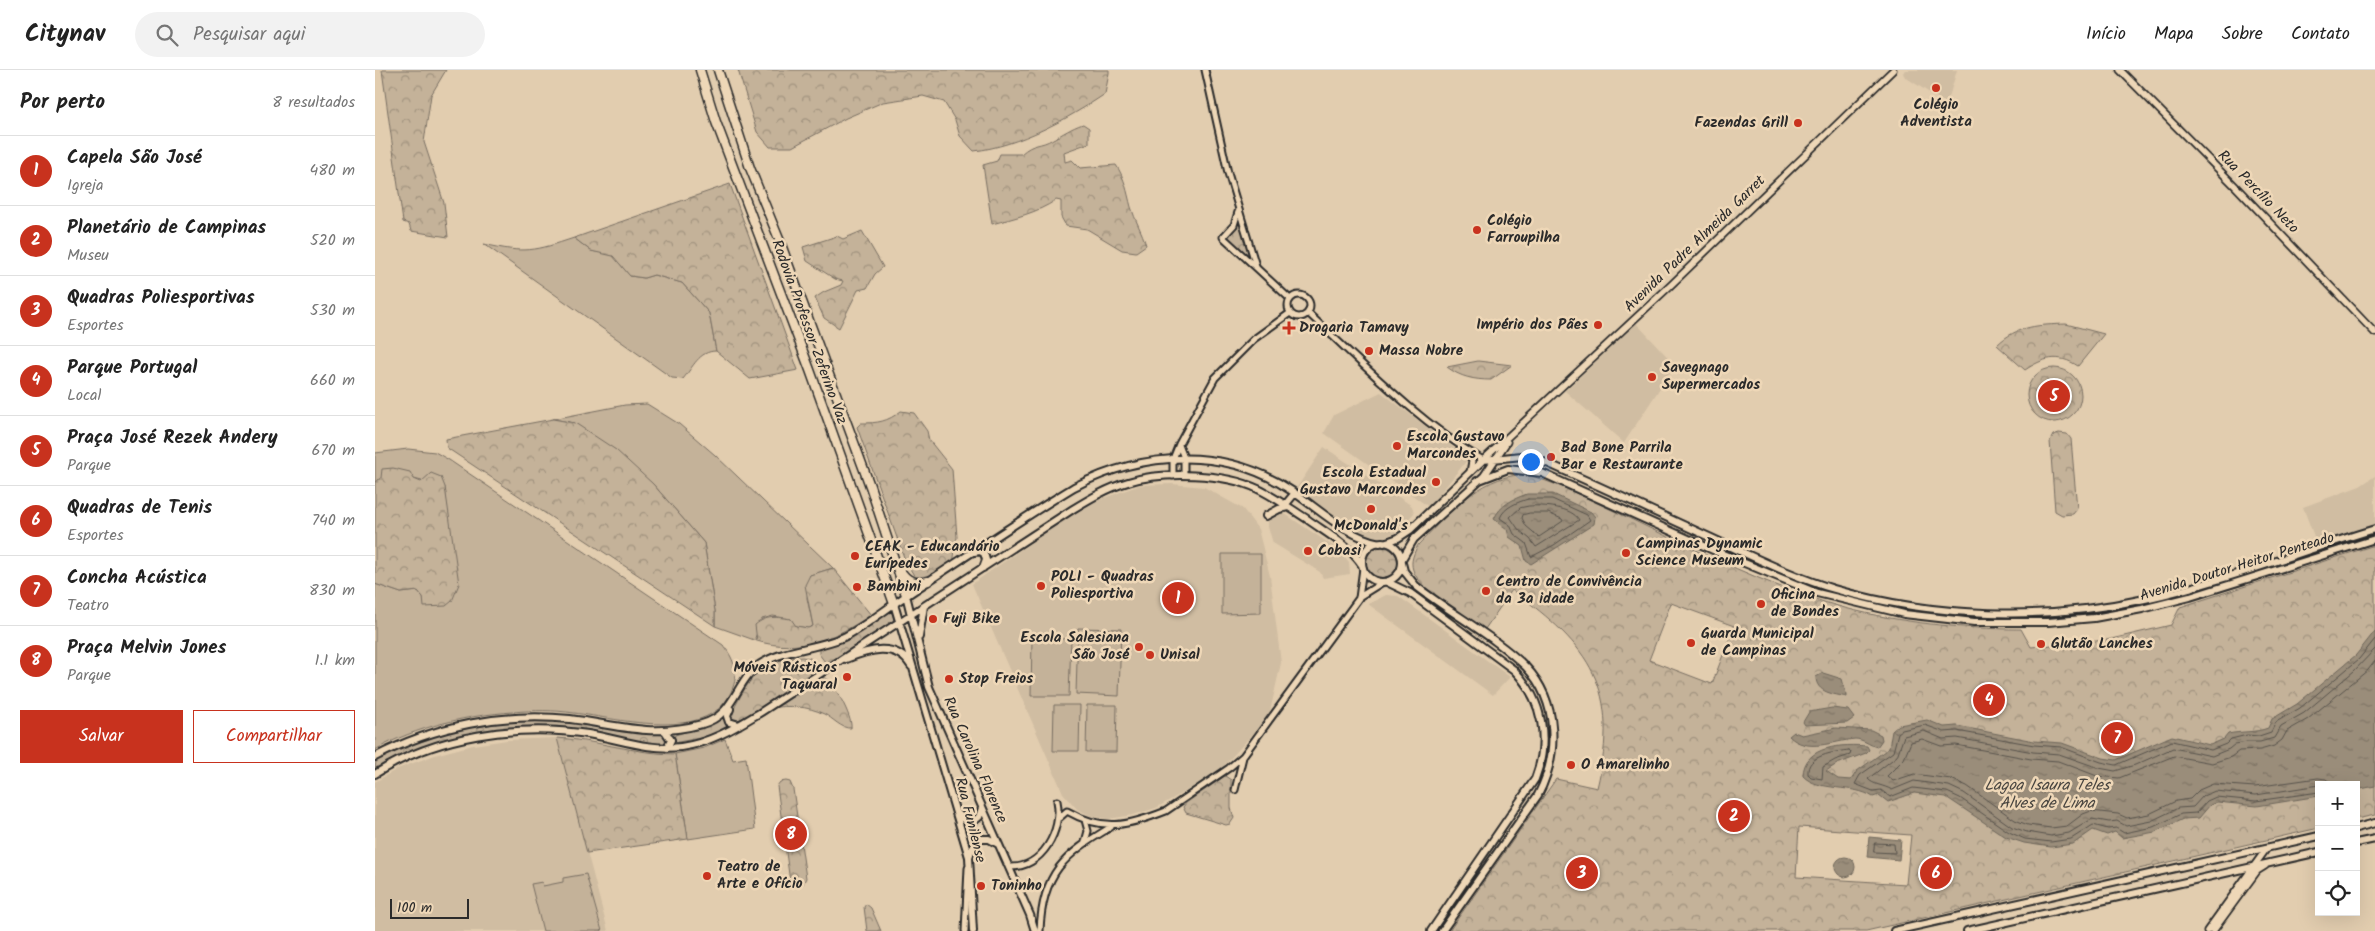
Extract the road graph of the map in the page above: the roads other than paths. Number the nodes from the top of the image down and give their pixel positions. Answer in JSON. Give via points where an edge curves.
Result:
{"nodes":[{"id":1,"x":700,"y":70,"type":"edge"},
{"id":2,"x":718,"y":70,"type":"edge"},
{"id":3,"x":1205,"y":70,"type":"edge"},
{"id":4,"x":1893,"y":70,"type":"edge"},
{"id":5,"x":2120,"y":70,"type":"edge"},
{"id":6,"x":1238,"y":211,"type":"junction"},
{"id":7,"x":1256,"y":266,"type":"junction"},
{"id":8,"x":1290,"y":299,"type":"junction"},
{"id":9,"x":1308,"y":312,"type":"junction"},
{"id":10,"x":1290,"y":313,"type":"junction"},
{"id":11,"x":2375,"y":333,"type":"edge"},
{"id":12,"x":1513,"y":434,"type":"junction"},
{"id":13,"x":1179,"y":444,"type":"junction"},
{"id":14,"x":1506,"y":444,"type":"junction"},
{"id":15,"x":1466,"y":450,"type":"junction"},
{"id":16,"x":1513,"y":456,"type":"junction"},
{"id":17,"x":1184,"y":458,"type":"junction"},
{"id":18,"x":1497,"y":458,"type":"junction"},
{"id":19,"x":1173,"y":459,"type":"junction"},
{"id":20,"x":1483,"y":460,"type":"junction"},
{"id":21,"x":1469,"y":474,"type":"junction"},
{"id":22,"x":1173,"y":476,"type":"junction"},
{"id":23,"x":1184,"y":476,"type":"junction"},
{"id":24,"x":1477,"y":482,"type":"junction"},
{"id":25,"x":1295,"y":493,"type":"junction"},
{"id":26,"x":1287,"y":506,"type":"junction"},
{"id":27,"x":1266,"y":516,"type":"dead end"},
{"id":28,"x":2375,"y":529,"type":"edge"},
{"id":29,"x":2375,"y":539,"type":"edge"},
{"id":30,"x":1382,"y":543,"type":"junction"},
{"id":31,"x":891,"y":552,"type":"junction"},
{"id":32,"x":972,"y":552,"type":"junction"},
{"id":33,"x":1402,"y":561,"type":"junction"},
{"id":34,"x":1362,"y":566,"type":"junction"},
{"id":35,"x":983,"y":568,"type":"junction"},
{"id":36,"x":928,"y":581,"type":"junction"},
{"id":37,"x":1385,"y":582,"type":"junction"},
{"id":38,"x":906,"y":595,"type":"junction"},
{"id":39,"x":1359,"y":598,"type":"junction"},
{"id":40,"x":894,"y":604,"type":"junction"},
{"id":41,"x":924,"y":606,"type":"junction"},
{"id":42,"x":911,"y":614,"type":"junction"},
{"id":43,"x":899,"y":622,"type":"junction"},
{"id":44,"x":918,"y":645,"type":"junction"},
{"id":45,"x":834,"y":665,"type":"junction"},
{"id":46,"x":915,"y":672,"type":"junction"},
{"id":47,"x":733,"y":701,"type":"junction"},
{"id":48,"x":739,"y":725,"type":"junction"},
{"id":49,"x":665,"y":731,"type":"junction"},
{"id":50,"x":667,"y":748,"type":"junction"},
{"id":51,"x":1243,"y":756,"type":"junction"},
{"id":52,"x":375,"y":757,"type":"edge"},
{"id":53,"x":375,"y":774,"type":"edge"},
{"id":54,"x":1235,"y":790,"type":"dead end"},
{"id":55,"x":1057,"y":801,"type":"dead end"},
{"id":56,"x":982,"y":808,"type":"junction"},
{"id":57,"x":957,"y":813,"type":"junction"},
{"id":58,"x":1059,"y":818,"type":"junction"},
{"id":59,"x":1085,"y":820,"type":"junction"},
{"id":60,"x":2375,"y":823,"type":"edge"},
{"id":61,"x":1112,"y":826,"type":"junction"},
{"id":62,"x":2360,"y":827,"type":"edge"},
{"id":63,"x":2315,"y":837,"type":"edge"},
{"id":64,"x":2375,"y":839,"type":"edge"},
{"id":65,"x":1085,"y":842,"type":"junction"},
{"id":66,"x":2360,"y":843,"type":"edge"},
{"id":67,"x":999,"y":845,"type":"junction"},
{"id":68,"x":2267,"y":848,"type":"junction"},
{"id":69,"x":2315,"y":853,"type":"edge"},
{"id":70,"x":969,"y":857,"type":"junction"},
{"id":71,"x":2274,"y":862,"type":"junction"},
{"id":72,"x":2255,"y":866,"type":"junction"},
{"id":73,"x":1009,"y":867,"type":"junction"},
{"id":74,"x":965,"y":931,"type":"edge"},
{"id":75,"x":973,"y":931,"type":"edge"},
{"id":76,"x":1035,"y":931,"type":"edge"},
{"id":77,"x":1040,"y":931,"type":"edge"},
{"id":78,"x":1431,"y":931,"type":"edge"},
{"id":79,"x":1442,"y":931,"type":"edge"},
{"id":80,"x":1894,"y":931,"type":"edge"},
{"id":81,"x":1967,"y":931,"type":"edge"},
{"id":82,"x":2207,"y":931,"type":"edge"},
{"id":83,"x":2213,"y":931,"type":"edge"}],
"edges":[{"from":1,"to":40,"type":"highway","name":"Rodovia Professor Zeferino Vaz","via":[[716,122]]},
{"from":2,"to":31,"type":"highway","name":"Rodovia Professor Zeferino Vaz","via":[[750,168],[870,486]]},
{"from":3,"to":6,"type":"street"},
{"from":4,"to":12,"type":"main road","name":"Avenida Padre Almeida Garret"},
{"from":5,"to":11,"type":"main road","name":"Rua Percílio Neto"},
{"from":6,"to":7,"type":"street"},
{"from":6,"to":7,"type":"street","via":[[1234,225],[1223,237]]},
{"from":7,"to":8,"type":"street"},
{"from":8,"to":9,"type":"street","via":[[1305,297],[1309,302]]},
{"from":8,"to":10,"type":"street"},
{"from":9,"to":10,"type":"street","via":[[1300,317]]},
{"from":9,"to":15,"type":"street","via":[[1417,414]]},
{"from":10,"to":13,"type":"street","via":[[1254,339],[1215,378]]},
{"from":12,"to":14,"type":"main road"},
{"from":12,"to":20,"type":"main road"},
{"from":13,"to":17,"type":"street"},
{"from":13,"to":19,"type":"street"},
{"from":14,"to":16,"type":"main road"},
{"from":14,"to":18,"type":"main road"},
{"from":15,"to":20,"type":"street"},
{"from":15,"to":21,"type":"street","via":[[1472,462]]},
{"from":16,"to":18,"type":"main road","name":"Avenida Doutor Heitor Penteado"},
{"from":16,"to":28,"type":"main road","name":"Avenida Doutor Heitor Penteado","via":[[1547,463],[1745,554],[1814,582],[1874,598],[1951,610],[2034,613],[2129,602],[2182,589]]},
{"from":17,"to":19,"type":"main road"},
{"from":17,"to":23,"type":"street"},
{"from":17,"to":25,"type":"main road","via":[[1202,458],[1247,468],[1271,477]]},
{"from":18,"to":20,"type":"main road","name":"Avenida Doutor Heitor Penteado"},
{"from":18,"to":24,"type":"main road"},
{"from":19,"to":22,"type":"street"},
{"from":19,"to":32,"type":"main road","via":[[1135,464],[1091,479]]},
{"from":20,"to":21,"type":"main road"},
{"from":21,"to":30,"type":"main road","via":[[1410,530]]},
{"from":22,"to":23,"type":"main road"},
{"from":22,"to":35,"type":"main road","via":[[1128,482],[1100,493]]},
{"from":23,"to":26,"type":"main road","via":[[1235,481],[1257,488]]},
{"from":24,"to":29,"type":"main road","name":"Avenida Doutor Heitor Penteado","via":[[1508,469],[1542,473],[1817,593],[1904,614],[1974,622],[2048,622],[2142,609],[2191,597]]},
{"from":24,"to":33,"type":"main road","via":[[1414,539]]},
{"from":25,"to":26,"type":"main road"},
{"from":25,"to":30,"type":"main road","via":[[1359,537]]},
{"from":26,"to":27,"type":"main road"},
{"from":26,"to":34,"type":"main road","via":[[1341,542]]},
{"from":30,"to":33,"type":"main road","via":[[1395,547]]},
{"from":30,"to":34,"type":"main road","via":[[1367,549]]},
{"from":31,"to":36,"type":"highway","via":[[906,579],[917,583]]},
{"from":31,"to":38,"type":"highway","name":"Rodovia Professor Zeferino Vaz"},
{"from":32,"to":35,"type":"main road","via":[[984,553]]},
{"from":32,"to":36,"type":"main road"},
{"from":33,"to":37,"type":"main road","via":[[1398,574]]},
{"from":33,"to":79,"type":"main road","via":[[1404,571],[1415,586],[1525,666],[1539,686],[1549,712],[1552,732],[1552,755],[1543,785]]},
{"from":34,"to":37,"type":"main road","via":[[1369,578]]},
{"from":34,"to":39,"type":"street"},
{"from":35,"to":41,"type":"main road"},
{"from":36,"to":38,"type":"main road"},
{"from":37,"to":39,"type":"street"},
{"from":37,"to":78,"type":"main road","via":[[1409,593],[1502,660],[1523,679],[1536,701],[1542,723],[1539,768],[1528,792]]},
{"from":38,"to":40,"type":"main road"},
{"from":38,"to":42,"type":"main road","name":"Rua Carolina Florence"},
{"from":39,"to":51,"type":"street"},
{"from":40,"to":43,"type":"main road","name":"Rua Funilense"},
{"from":40,"to":47,"type":"main road","via":[[838,639],[763,662],[750,673]]},
{"from":41,"to":42,"type":"main road"},
{"from":41,"to":44,"type":"main road"},
{"from":42,"to":43,"type":"main road"},
{"from":42,"to":44,"type":"main road","name":"Rua Carolina Florence"},
{"from":43,"to":45,"type":"main road"},
{"from":43,"to":46,"type":"main road","name":"Rua Funilense"},
{"from":44,"to":56,"type":"main road","name":"Rua Carolina Florence","via":[[929,687]]},
{"from":45,"to":46,"type":"main road","via":[[861,653],[891,650],[905,658]]},
{"from":45,"to":48,"type":"main road"},
{"from":46,"to":57,"type":"main road","name":"Rua Funilense"},
{"from":47,"to":48,"type":"main road","via":[[727,719],[731,724]]},
{"from":47,"to":49,"type":"main road","via":[[713,721]]},
{"from":48,"to":50,"type":"main road","via":[[707,741]]},
{"from":49,"to":50,"type":"main road","via":[[671,740]]},
{"from":49,"to":52,"type":"main road","via":[[630,730],[557,718],[496,720],[461,725],[427,735]]},
{"from":50,"to":53,"type":"main road","via":[[560,731],[500,733],[436,746]]},
{"from":51,"to":54,"type":"street"},
{"from":51,"to":61,"type":"street","via":[[1166,811]]},
{"from":55,"to":58,"type":"street"},
{"from":56,"to":57,"type":"main road","via":[[980,816],[973,822]]},
{"from":56,"to":67,"type":"main road","name":"Rua Carolina Florence"},
{"from":57,"to":70,"type":"main road","name":"Rua Funilense"},
{"from":58,"to":59,"type":"street","via":[[1067,811]]},
{"from":58,"to":73,"type":"street","via":[[1042,853],[1021,866]]},
{"from":59,"to":61,"type":"street"},
{"from":59,"to":65,"type":"street","via":[[1088,831]]},
{"from":60,"to":62,"type":"main road"},
{"from":61,"to":65,"type":"street"},
{"from":63,"to":68,"type":"main road"},
{"from":64,"to":66,"type":"main road"},
{"from":65,"to":77,"type":"street","via":[[1053,873],[1043,904]]},
{"from":67,"to":70,"type":"main road","via":[[989,839],[981,839]]},
{"from":67,"to":73,"type":"main road","name":"Rua Carolina Florence"},
{"from":68,"to":72,"type":"main road"},
{"from":68,"to":80,"type":"main road"},
{"from":69,"to":71,"type":"main road"},
{"from":70,"to":74,"type":"street"},
{"from":70,"to":75,"type":"main road","name":"Rua Funilense"},
{"from":71,"to":72,"type":"main road"},
{"from":71,"to":83,"type":"main road","via":[[2257,871]]},
{"from":72,"to":81,"type":"main road"},
{"from":72,"to":82,"type":"main road"},
{"from":73,"to":76,"type":"main road","name":"Rua Carolina Florence"}]}
